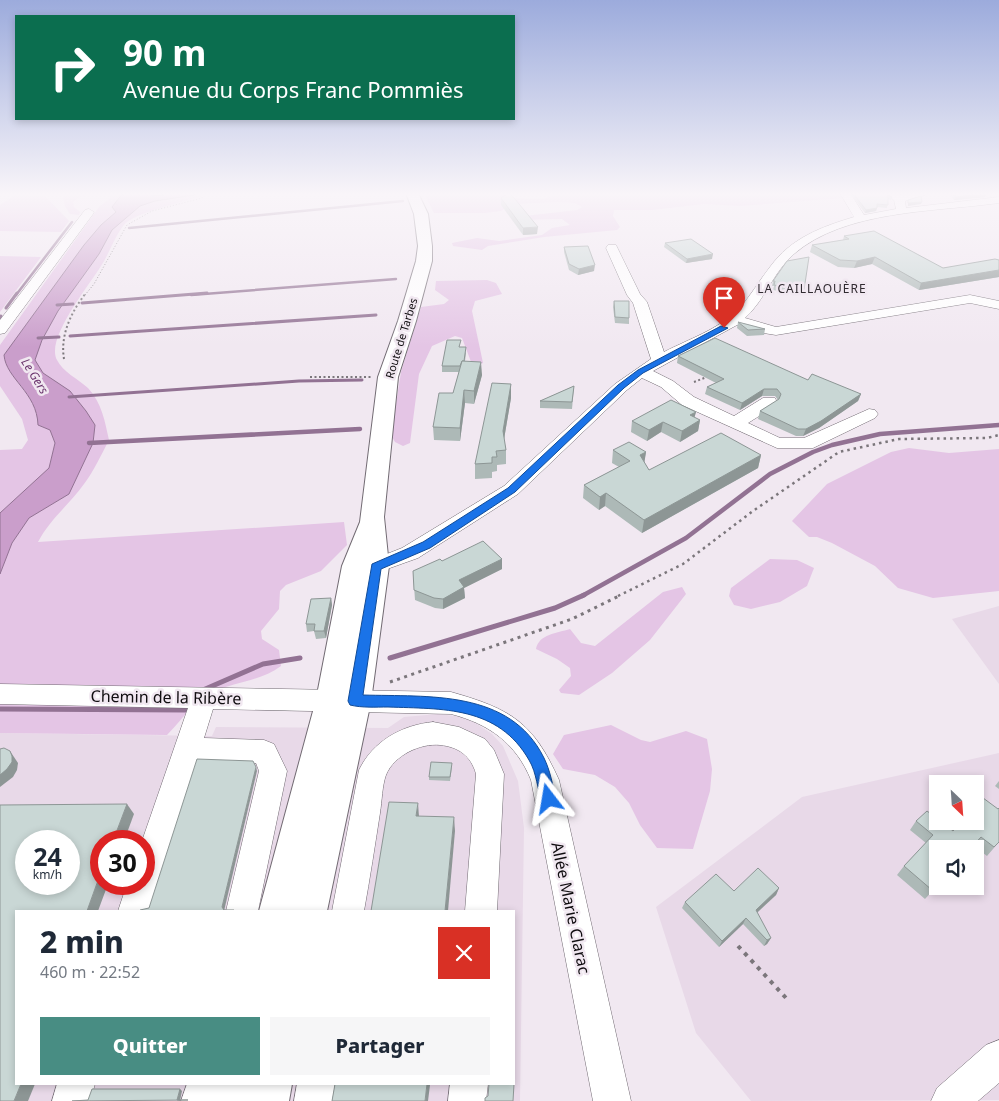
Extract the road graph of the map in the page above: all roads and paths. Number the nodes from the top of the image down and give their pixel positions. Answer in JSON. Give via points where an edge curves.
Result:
{"nodes":[{"id":1,"x":63,"y":244,"type":"edge"},
{"id":2,"x":117,"y":244,"type":"edge"},
{"id":3,"x":425,"y":244,"type":"edge"},
{"id":4,"x":801,"y":244,"type":"edge"},
{"id":5,"x":612,"y":248,"type":"dead end"},
{"id":6,"x":999,"y":305,"type":"edge"},
{"id":7,"x":7,"y":313,"type":"edge"},
{"id":8,"x":736,"y":319,"type":"junction"},
{"id":9,"x":0,"y":330,"type":"edge"},
{"id":10,"x":64,"y":358,"type":"dead end"},
{"id":11,"x":659,"y":360,"type":"junction"},
{"id":12,"x":640,"y":371,"type":"junction"},
{"id":13,"x":711,"y":375,"type":"edge"},
{"id":14,"x":310,"y":377,"type":"dead end"},
{"id":15,"x":388,"y":377,"type":"junction"},
{"id":16,"x":694,"y":382,"type":"joint"},
{"id":17,"x":675,"y":390,"type":"junction"},
{"id":18,"x":769,"y":402,"type":"dead end"},
{"id":19,"x":869,"y":414,"type":"dead end"},
{"id":20,"x":735,"y":423,"type":"junction"},
{"id":21,"x":999,"y":435,"type":"edge"},
{"id":22,"x":365,"y":566,"type":"junction"},
{"id":23,"x":390,"y":682,"type":"dead end"},
{"id":24,"x":0,"y":694,"type":"edge"},
{"id":25,"x":204,"y":698,"type":"junction"},
{"id":26,"x":344,"y":700,"type":"junction"},
{"id":27,"x":493,"y":717,"type":"junction"},
{"id":28,"x":471,"y":742,"type":"junction"},
{"id":29,"x":187,"y":749,"type":"junction"},
{"id":30,"x":155,"y":846,"type":"edge"},
{"id":31,"x":139,"y":895,"type":"edge"},
{"id":32,"x":134,"y":910,"type":"edge"},
{"id":33,"x":242,"y":910,"type":"edge"},
{"id":34,"x":279,"y":910,"type":"edge"},
{"id":35,"x":307,"y":910,"type":"edge"},
{"id":36,"x":348,"y":910,"type":"edge"},
{"id":37,"x":480,"y":910,"type":"edge"},
{"id":38,"x":738,"y":946,"type":"dead end"},
{"id":39,"x":787,"y":999,"type":"dead end"},
{"id":40,"x":999,"y":1058,"type":"edge"},
{"id":41,"x":76,"y":1085,"type":"edge"},
{"id":42,"x":206,"y":1085,"type":"edge"},
{"id":43,"x":236,"y":1085,"type":"edge"},
{"id":44,"x":269,"y":1085,"type":"edge"},
{"id":45,"x":316,"y":1085,"type":"edge"},
{"id":46,"x":469,"y":1085,"type":"edge"},
{"id":47,"x":71,"y":1101,"type":"edge"},
{"id":48,"x":200,"y":1101,"type":"edge"},
{"id":49,"x":232,"y":1101,"type":"edge"},
{"id":50,"x":266,"y":1101,"type":"edge"},
{"id":51,"x":313,"y":1101,"type":"edge"},
{"id":52,"x":467,"y":1101,"type":"edge"},
{"id":53,"x":612,"y":1101,"type":"edge"},
{"id":54,"x":950,"y":1101,"type":"edge"}],
"edges":[{"from":1,"to":7,"type":"street"},
{"from":2,"to":10,"type":"path","via":[[94,284],[78,303],[64,334]]},
{"from":3,"to":15,"type":"main road","name":"Route de Tarbes","via":[[424,261]]},
{"from":4,"to":8,"type":"street","via":[[789,251]]},
{"from":5,"to":11,"type":"street","via":[[640,302]]},
{"from":6,"to":8,"type":"street","via":[[970,299],[776,331],[762,330]]},
{"from":7,"to":9,"type":"street"},
{"from":8,"to":11,"type":"street","via":[[704,339]]},
{"from":11,"to":12,"type":"street"},
{"from":12,"to":17,"type":"street"},
{"from":12,"to":22,"type":"street","via":[[512,490],[426,545]]},
{"from":13,"to":16,"type":"path"},
{"from":14,"to":15,"type":"path"},
{"from":15,"to":22,"type":"main road","name":"Route de Tarbes"},
{"from":16,"to":17,"type":"street"},
{"from":17,"to":20,"type":"street"},
{"from":18,"to":20,"type":"street"},
{"from":19,"to":20,"type":"street","via":[[816,442],[797,445],[777,443]]},
{"from":21,"to":23,"type":"path","via":[[987,438],[899,439],[839,452],[683,564],[572,619]]},
{"from":22,"to":26,"type":"main road","name":"Route de Tarbes"},
{"from":24,"to":25,"type":"street","name":"Chemin de la Ribère"},
{"from":25,"to":26,"type":"street","name":"Chemin de la Ribère"},
{"from":25,"to":29,"type":"street"},
{"from":26,"to":27,"type":"street","name":"Allée Marie Clarac","via":[[451,703]]},
{"from":26,"to":34,"type":"main road"},
{"from":26,"to":35,"type":"main road"},
{"from":27,"to":28,"type":"street"},
{"from":27,"to":53,"type":"street","name":"Allée Marie Clarac","via":[[512,728],[528,744],[545,780]]},
{"from":28,"to":36,"type":"street","via":[[444,732],[415,735],[384,755],[374,770]]},
{"from":28,"to":37,"type":"street","via":[[483,755],[490,774]]},
{"from":29,"to":30,"type":"street"},
{"from":29,"to":33,"type":"street","via":[[264,752],[274,771]]},
{"from":31,"to":32,"type":"street"},
{"from":38,"to":39,"type":"path"},
{"from":40,"to":54,"type":"street"},
{"from":41,"to":47,"type":"street"},
{"from":42,"to":48,"type":"street"},
{"from":43,"to":49,"type":"main road"},
{"from":44,"to":50,"type":"main road"},
{"from":45,"to":51,"type":"street"},
{"from":46,"to":52,"type":"street"}]}
